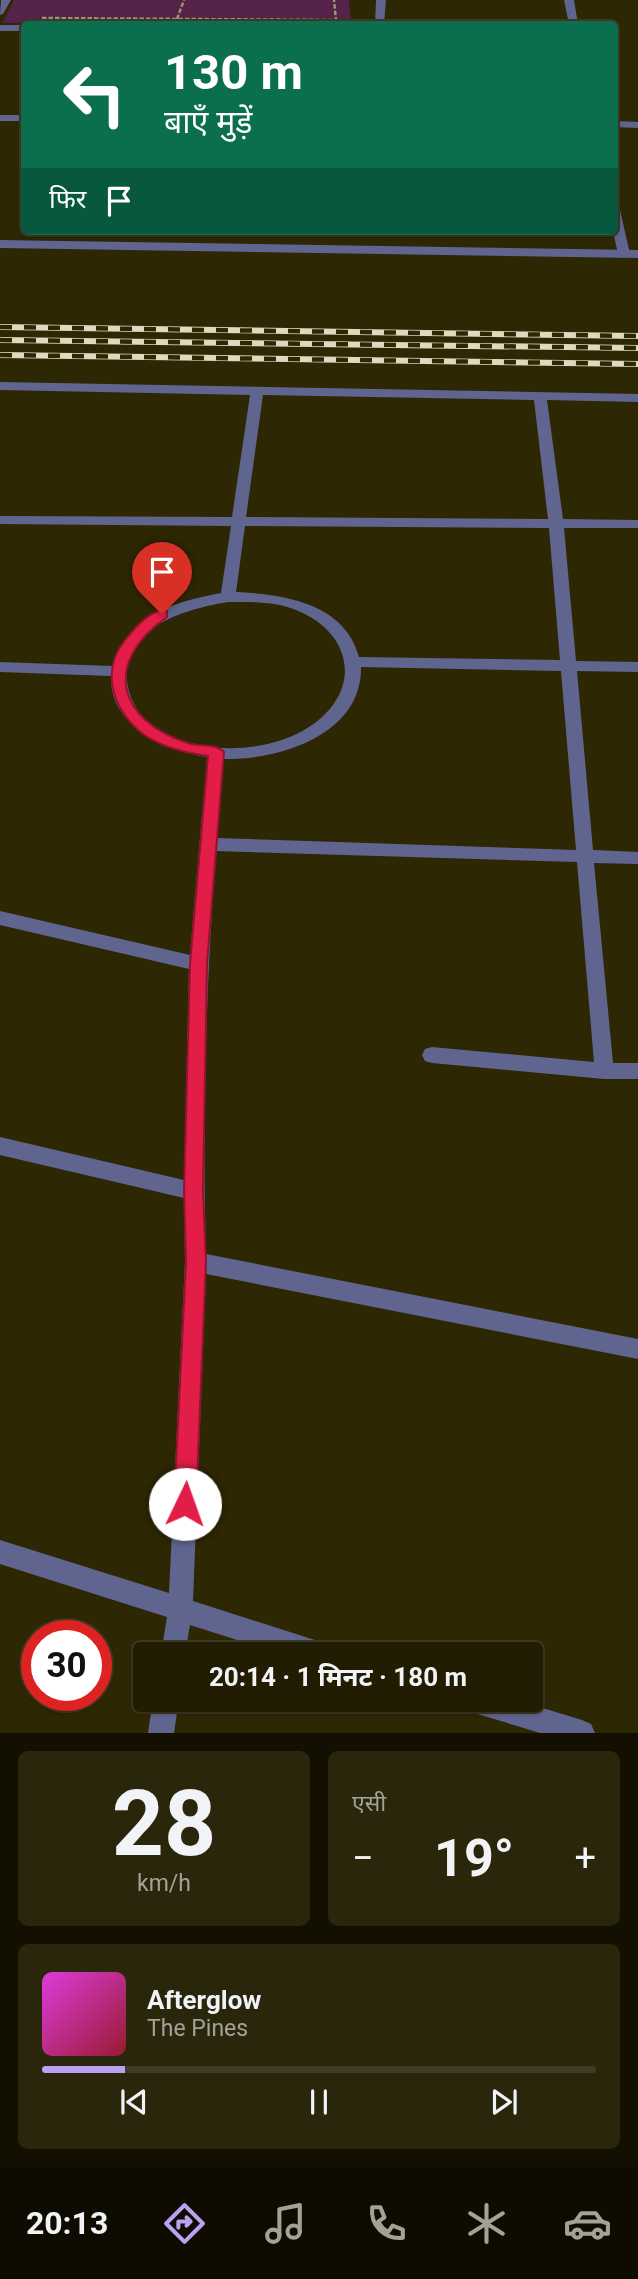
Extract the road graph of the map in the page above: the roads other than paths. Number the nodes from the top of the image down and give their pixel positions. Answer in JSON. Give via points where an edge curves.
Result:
{"nodes":[{"id":1,"x":6,"y":0,"type":"edge"},
{"id":2,"x":381,"y":0,"type":"edge"},
{"id":3,"x":569,"y":0,"type":"edge"},
{"id":4,"x":0,"y":12,"type":"edge"},
{"id":5,"x":380,"y":21,"type":"edge"},
{"id":6,"x":573,"y":21,"type":"edge"},
{"id":7,"x":0,"y":27,"type":"edge"},
{"id":8,"x":21,"y":28,"type":"edge"},
{"id":9,"x":0,"y":118,"type":"edge"},
{"id":10,"x":21,"y":118,"type":"edge"},
{"id":11,"x":618,"y":124,"type":"edge"},
{"id":12,"x":638,"y":125,"type":"edge"},
{"id":13,"x":618,"y":228,"type":"edge"},
{"id":14,"x":0,"y":244,"type":"edge"},
{"id":15,"x":624,"y":254,"type":"junction"},
{"id":16,"x":638,"y":254,"type":"edge"},
{"id":17,"x":0,"y":386,"type":"edge"},
{"id":18,"x":257,"y":391,"type":"junction"},
{"id":19,"x":540,"y":397,"type":"junction"},
{"id":20,"x":638,"y":398,"type":"edge"},
{"id":21,"x":0,"y":520,"type":"edge"},
{"id":22,"x":237,"y":522,"type":"junction"},
{"id":23,"x":556,"y":524,"type":"junction"},
{"id":24,"x":638,"y":524,"type":"edge"},
{"id":25,"x":228,"y":597,"type":"junction"},
{"id":26,"x":355,"y":662,"type":"junction"},
{"id":27,"x":569,"y":666,"type":"junction"},
{"id":28,"x":0,"y":667,"type":"edge"},
{"id":29,"x":638,"y":667,"type":"edge"},
{"id":30,"x":117,"y":671,"type":"junction"},
{"id":31,"x":216,"y":752,"type":"junction"},
{"id":32,"x":209,"y":844,"type":"junction"},
{"id":33,"x":585,"y":858,"type":"junction"},
{"id":34,"x":638,"y":858,"type":"edge"},
{"id":35,"x":0,"y":918,"type":"edge"},
{"id":36,"x":198,"y":964,"type":"junction"},
{"id":37,"x":432,"y":1055,"type":"dead end"},
{"id":38,"x":604,"y":1070,"type":"junction"},
{"id":39,"x":638,"y":1071,"type":"edge"},
{"id":40,"x":0,"y":1146,"type":"edge"},
{"id":41,"x":194,"y":1191,"type":"junction"},
{"id":42,"x":196,"y":1262,"type":"junction"},
{"id":43,"x":638,"y":1349,"type":"edge"},
{"id":44,"x":0,"y":1552,"type":"edge"},
{"id":45,"x":180,"y":1611,"type":"junction"},
{"id":46,"x":175,"y":1642,"type":"edge"},
{"id":47,"x":282,"y":1642,"type":"edge"},
{"id":48,"x":164,"y":1712,"type":"edge"},
{"id":49,"x":513,"y":1712,"type":"edge"},
{"id":50,"x":161,"y":1733,"type":"edge"},
{"id":51,"x":582,"y":1733,"type":"edge"}],
"edges":[{"from":1,"to":4,"type":"street"},
{"from":2,"to":5,"type":"street"},
{"from":3,"to":6,"type":"street"},
{"from":7,"to":8,"type":"street"},
{"from":9,"to":10,"type":"street"},
{"from":11,"to":12,"type":"street"},
{"from":13,"to":15,"type":"street"},
{"from":14,"to":15,"type":"street"},
{"from":15,"to":16,"type":"street"},
{"from":17,"to":18,"type":"street"},
{"from":18,"to":19,"type":"street"},
{"from":18,"to":22,"type":"street"},
{"from":19,"to":20,"type":"street"},
{"from":19,"to":23,"type":"street"},
{"from":21,"to":22,"type":"street"},
{"from":22,"to":23,"type":"street"},
{"from":22,"to":25,"type":"street"},
{"from":23,"to":24,"type":"street"},
{"from":23,"to":27,"type":"street"},
{"from":25,"to":26,"type":"street","via":[[274,598],[310,611],[337,630]]},
{"from":25,"to":30,"type":"street","via":[[162,614],[143,627],[123,651]]},
{"from":26,"to":27,"type":"street"},
{"from":26,"to":31,"type":"street","via":[[353,688],[334,719],[294,744],[237,755]]},
{"from":27,"to":29,"type":"street"},
{"from":27,"to":33,"type":"street"},
{"from":28,"to":30,"type":"street"},
{"from":30,"to":31,"type":"street","via":[[121,698],[145,728],[186,748]]},
{"from":31,"to":32,"type":"street"},
{"from":32,"to":33,"type":"street"},
{"from":32,"to":36,"type":"street"},
{"from":33,"to":34,"type":"street"},
{"from":33,"to":38,"type":"street"},
{"from":35,"to":36,"type":"street"},
{"from":36,"to":41,"type":"street"},
{"from":37,"to":38,"type":"street"},
{"from":38,"to":39,"type":"street"},
{"from":40,"to":41,"type":"street"},
{"from":41,"to":42,"type":"street"},
{"from":42,"to":43,"type":"street"},
{"from":42,"to":45,"type":"street"},
{"from":44,"to":45,"type":"street"},
{"from":45,"to":46,"type":"street"},
{"from":45,"to":47,"type":"street"},
{"from":48,"to":50,"type":"street"},
{"from":49,"to":51,"type":"street"}]}
